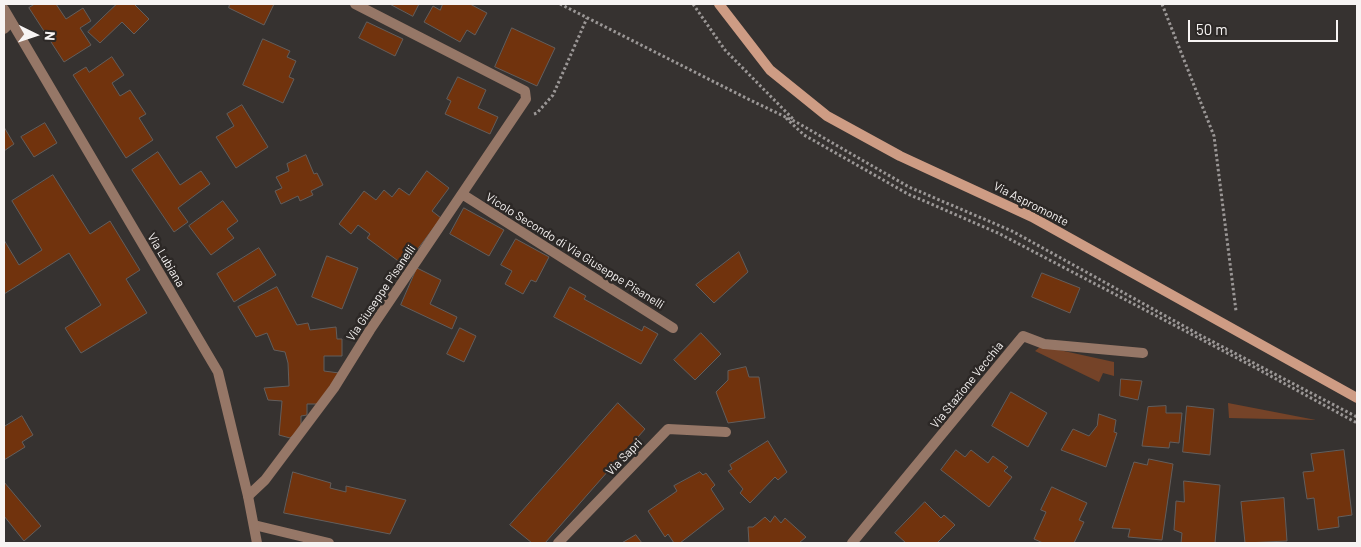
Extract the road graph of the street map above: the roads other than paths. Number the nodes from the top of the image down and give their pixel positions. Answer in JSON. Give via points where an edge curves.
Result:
{"nodes":[{"id":1,"x":354,"y":4,"type":"edge"},
{"id":2,"x":719,"y":4,"type":"edge"},
{"id":3,"x":4,"y":9,"type":"edge"},
{"id":4,"x":8,"y":25,"type":"edge"},
{"id":5,"x":462,"y":194,"type":"junction"},
{"id":6,"x":673,"y":328,"type":"dead end"},
{"id":7,"x":1143,"y":353,"type":"dead end"},
{"id":8,"x":1357,"y":398,"type":"edge"},
{"id":9,"x":726,"y":432,"type":"dead end"},
{"id":10,"x":248,"y":496,"type":"junction"},
{"id":11,"x":254,"y":525,"type":"junction"},
{"id":12,"x":257,"y":543,"type":"edge"},
{"id":13,"x":329,"y":543,"type":"edge"},
{"id":14,"x":558,"y":543,"type":"edge"},
{"id":15,"x":852,"y":543,"type":"edge"}],
"edges":[{"from":1,"to":5,"type":"street","name":"Via Giuseppe Pisanelli","via":[[525,91],[526,99]]},
{"from":2,"to":8,"type":"main road","name":"Via Aspromonte","via":[[770,70],[827,116],[900,156],[1032,216]]},
{"from":3,"to":4,"type":"street","name":"Via Lubiana"},
{"from":4,"to":10,"type":"street","name":"Via Lubiana","via":[[24,45],[218,372]]},
{"from":5,"to":6,"type":"street","name":"Vicolo Secondo di Via Giuseppe Pisanelli"},
{"from":5,"to":10,"type":"street","name":"Via Giuseppe Pisanelli","via":[[334,388],[264,480]]},
{"from":7,"to":15,"type":"street","name":"Via Stazione Vecchia","via":[[1044,344],[1023,336]]},
{"from":9,"to":14,"type":"street","name":"Via Sapri","via":[[668,430]]},
{"from":10,"to":11,"type":"street","name":"Via Lubiana"},
{"from":11,"to":12,"type":"street","name":"Via Lubiana"},
{"from":11,"to":13,"type":"street"}]}
